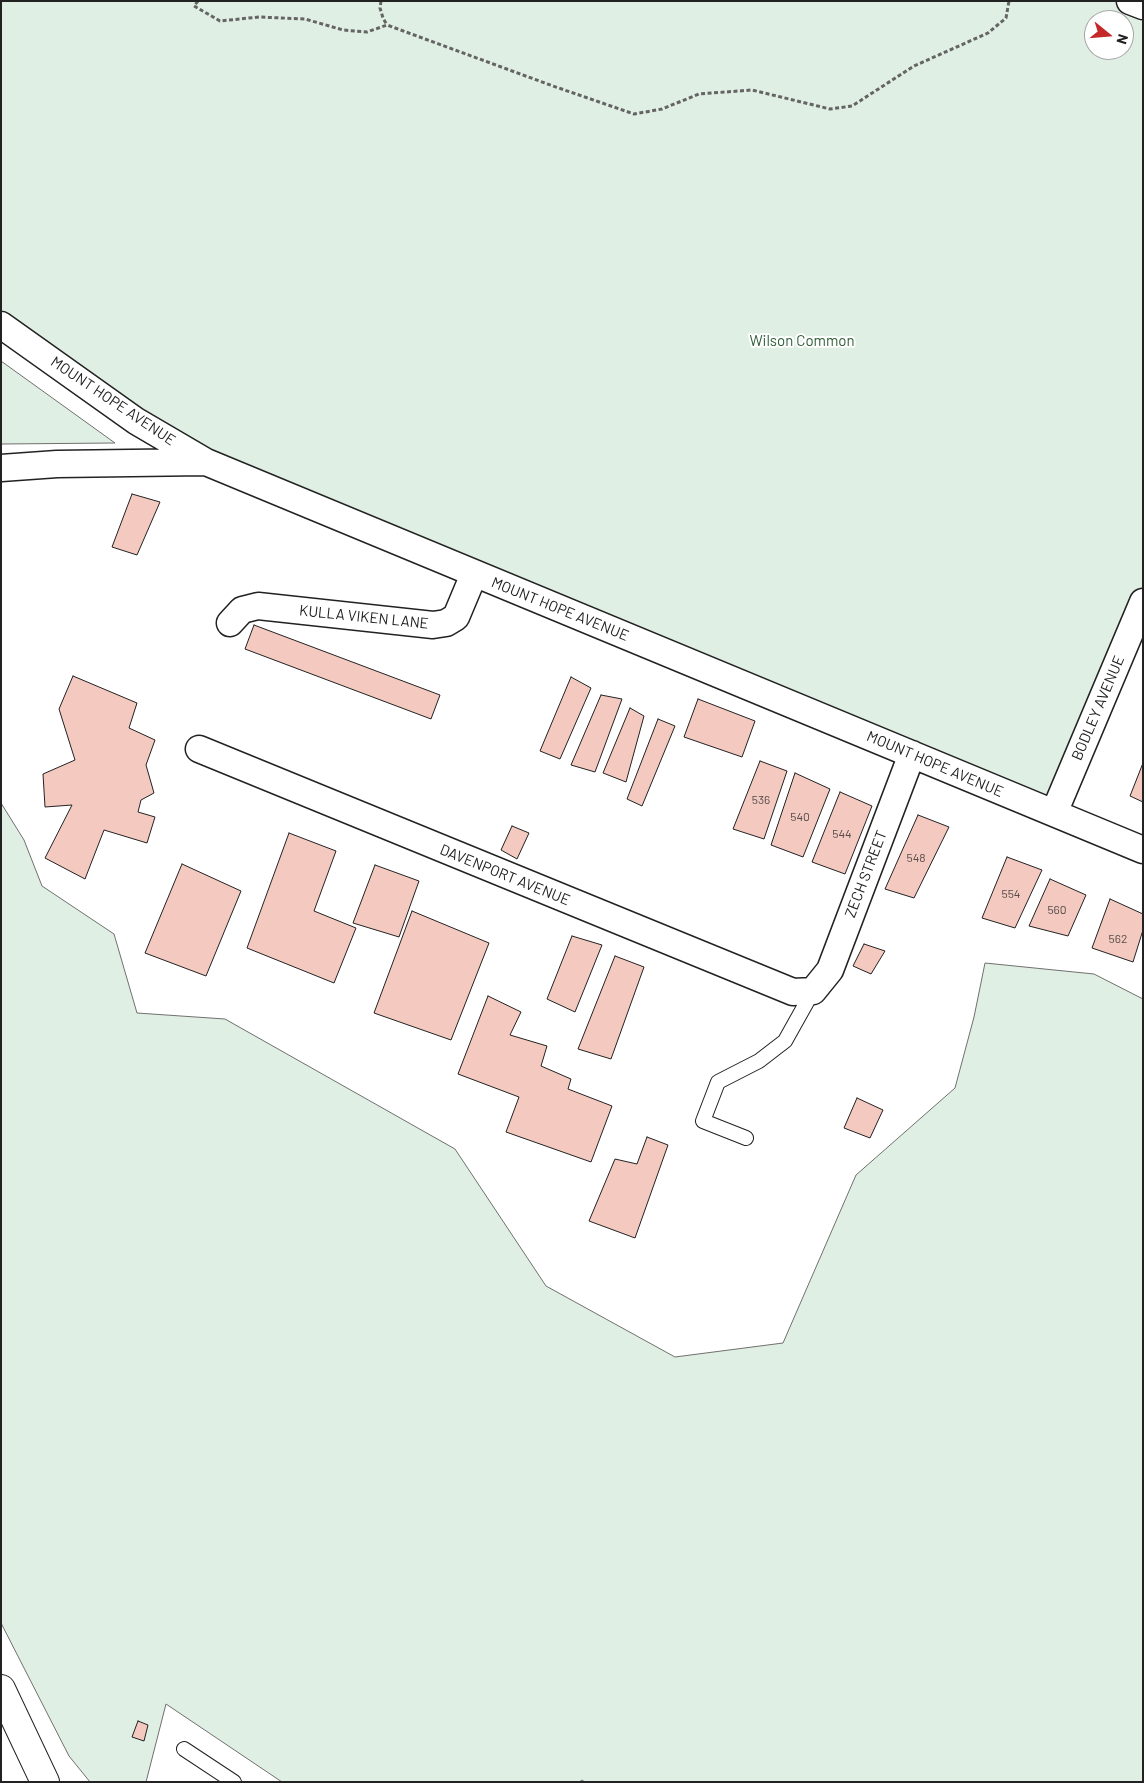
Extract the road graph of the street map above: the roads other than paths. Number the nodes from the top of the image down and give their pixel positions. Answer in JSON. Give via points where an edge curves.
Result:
{"nodes":[{"id":1,"x":1130,"y":1,"type":"edge"},
{"id":2,"x":1143,"y":6,"type":"edge"},
{"id":3,"x":1,"y":325,"type":"edge"},
{"id":4,"x":206,"y":462,"type":"junction"},
{"id":5,"x":1,"y":468,"type":"edge"},
{"id":6,"x":474,"y":574,"type":"junction"},
{"id":7,"x":1143,"y":602,"type":"edge"},
{"id":8,"x":230,"y":622,"type":"dead end"},
{"id":9,"x":199,"y":749,"type":"dead end"},
{"id":10,"x":912,"y":754,"type":"junction"},
{"id":11,"x":1054,"y":813,"type":"junction"},
{"id":12,"x":1143,"y":850,"type":"edge"},
{"id":13,"x":813,"y":991,"type":"junction"},
{"id":14,"x":746,"y":1138,"type":"dead end"},
{"id":15,"x":1,"y":1689,"type":"edge"},
{"id":16,"x":184,"y":1749,"type":"dead end"},
{"id":17,"x":44,"y":1782,"type":"edge"},
{"id":18,"x":234,"y":1782,"type":"edge"}],
"edges":[{"from":1,"to":2,"type":"street"},
{"from":3,"to":4,"type":"street","name":"MOUNT HOPE AVENUE","via":[[136,421]]},
{"from":4,"to":5,"type":"street"},
{"from":4,"to":6,"type":"street","name":"MOUNT HOPE AVENUE"},
{"from":6,"to":8,"type":"street","name":"KULLA VIKEN LANE","via":[[456,617],[446,623],[433,625],[258,606],[242,610]]},
{"from":6,"to":10,"type":"street","name":"MOUNT HOPE AVENUE"},
{"from":7,"to":11,"type":"street","name":"BODLEY AVENUE"},
{"from":9,"to":13,"type":"street","name":"DAVENPORT AVENUE","via":[[793,992]]},
{"from":10,"to":11,"type":"street","name":"MOUNT HOPE AVENUE"},
{"from":10,"to":13,"type":"street","name":"ZECH STREET","via":[[830,970]]},
{"from":11,"to":12,"type":"street","name":"MOUNT HOPE AVENUE"},
{"from":13,"to":14,"type":"lane","via":[[785,1041],[759,1061],[718,1082],[703,1121]]},
{"from":15,"to":17,"type":"main road"},
{"from":16,"to":18,"type":"lane"}]}
